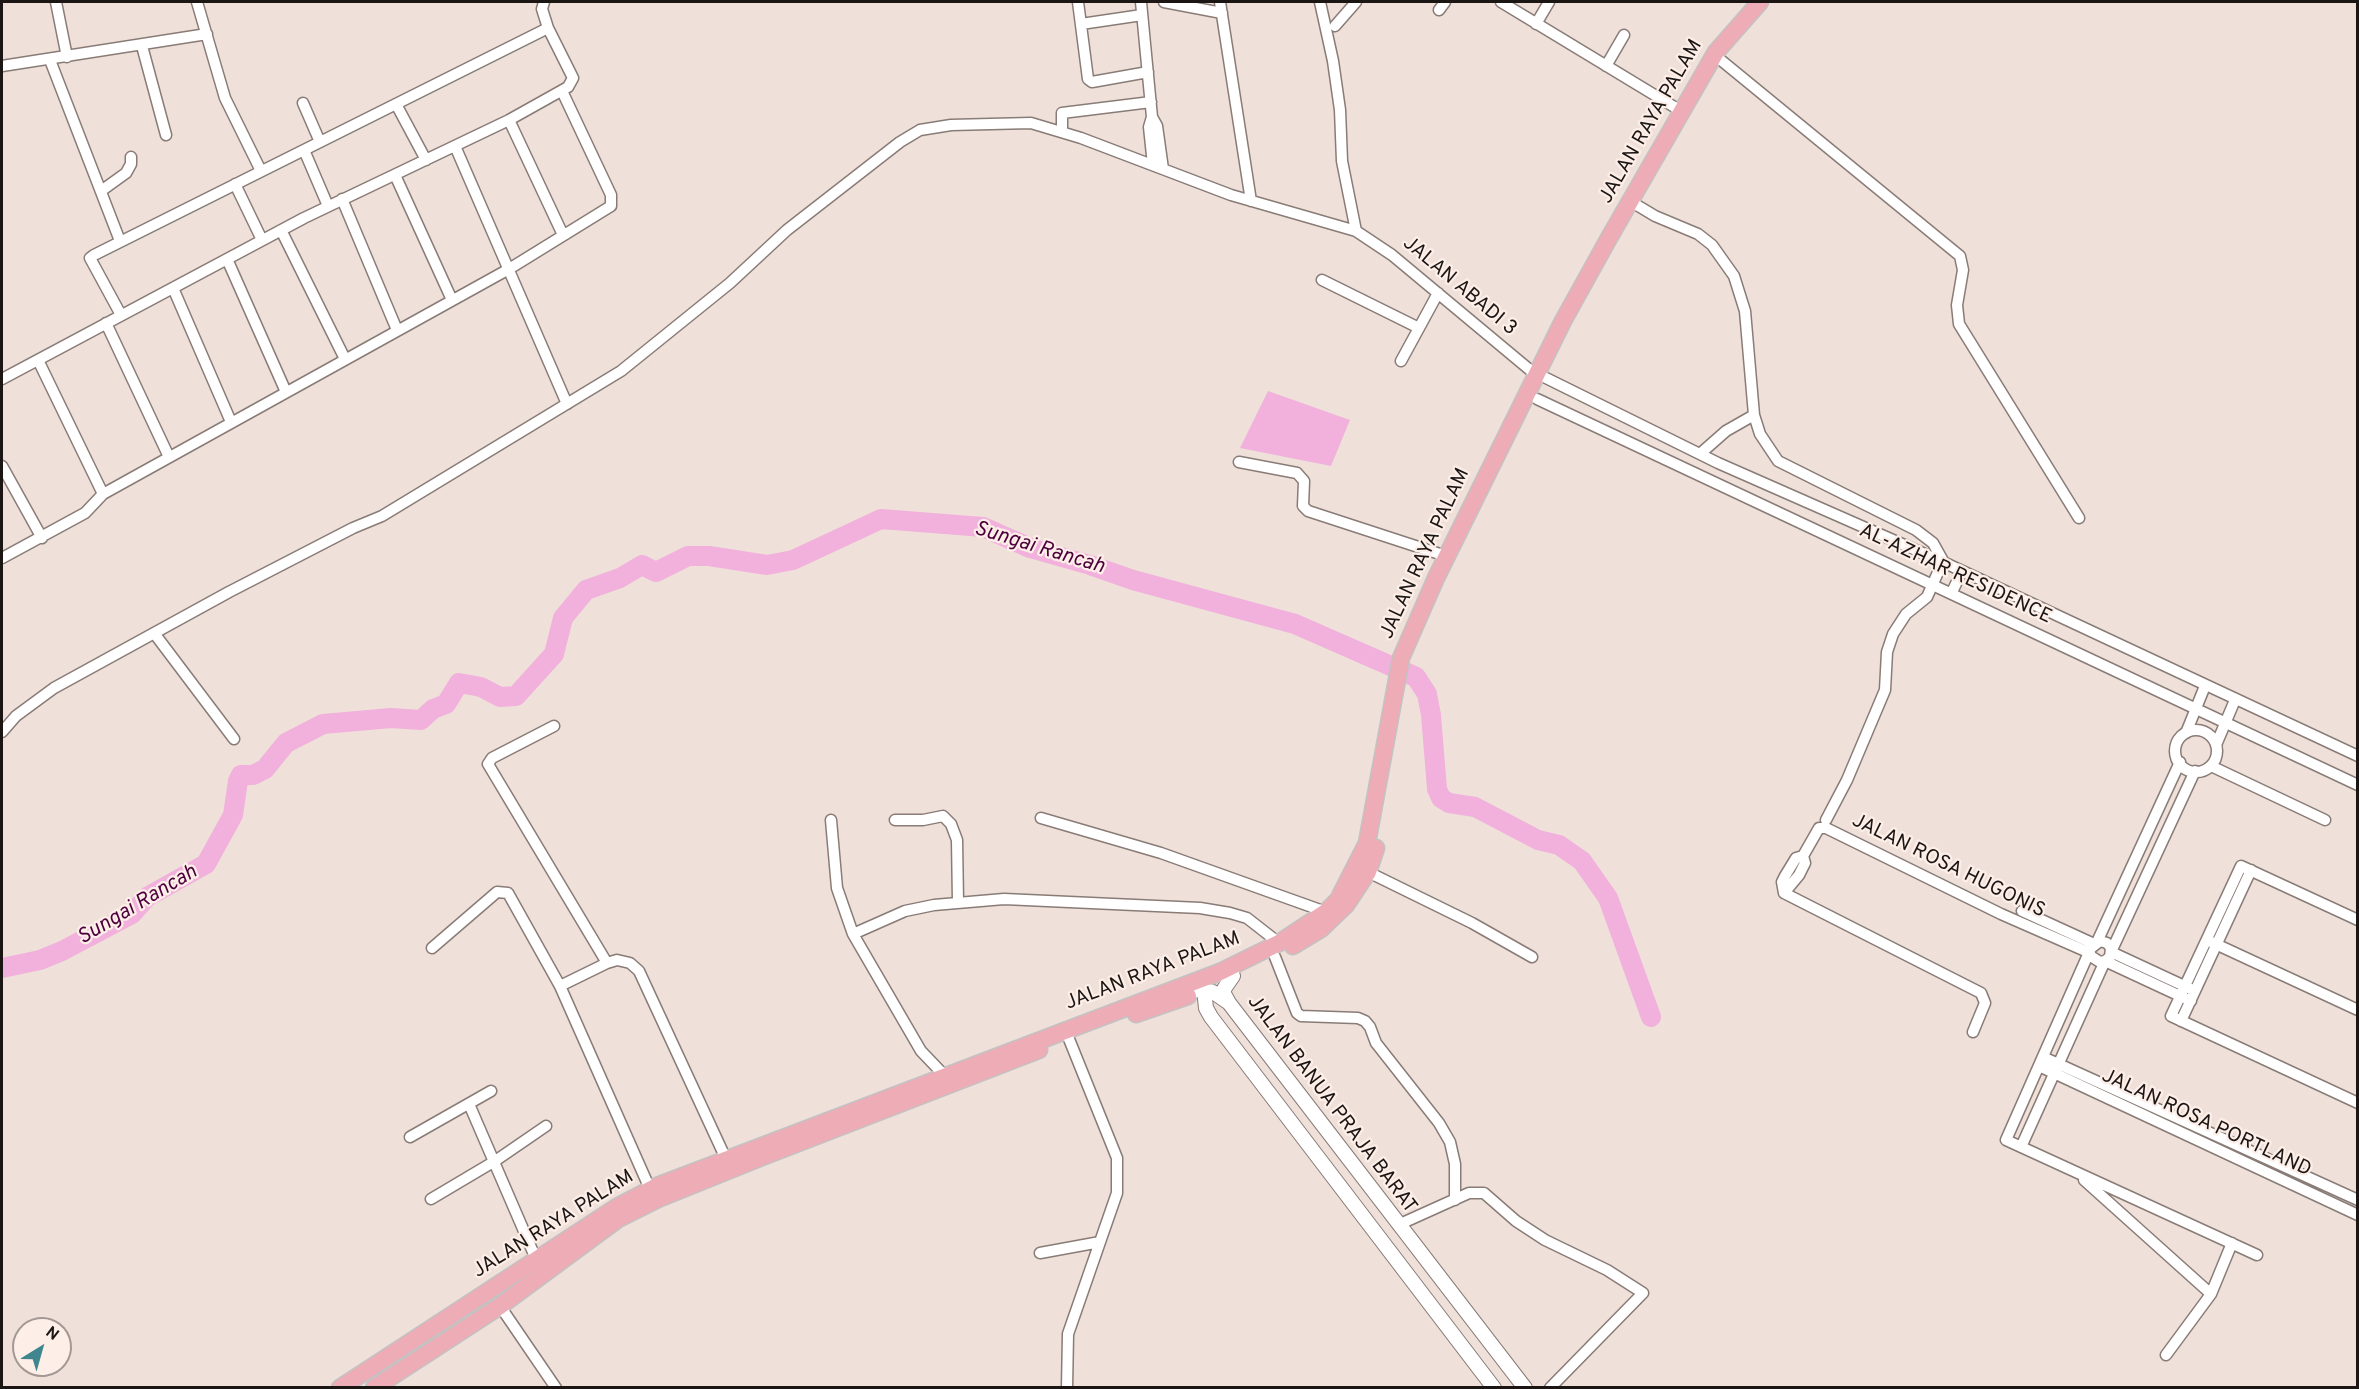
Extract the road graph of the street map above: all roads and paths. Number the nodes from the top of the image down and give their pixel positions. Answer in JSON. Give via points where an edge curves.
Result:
{"nodes":[{"id":1,"x":56,"y":2,"type":"edge"},
{"id":2,"x":197,"y":2,"type":"edge"},
{"id":3,"x":544,"y":2,"type":"edge"},
{"id":4,"x":1078,"y":2,"type":"edge"},
{"id":5,"x":1141,"y":2,"type":"edge"},
{"id":6,"x":1164,"y":2,"type":"edge"},
{"id":7,"x":1320,"y":2,"type":"edge"},
{"id":8,"x":1356,"y":2,"type":"edge"},
{"id":9,"x":1501,"y":2,"type":"edge"},
{"id":10,"x":1549,"y":2,"type":"edge"},
{"id":11,"x":1760,"y":2,"type":"edge"},
{"id":12,"x":1774,"y":2,"type":"edge"},
{"id":13,"x":1221,"y":7,"type":"edge"},
{"id":14,"x":1142,"y":15,"type":"junction"},
{"id":15,"x":1081,"y":24,"type":"junction"},
{"id":16,"x":1536,"y":24,"type":"junction"},
{"id":17,"x":1335,"y":26,"type":"dead end"},
{"id":18,"x":548,"y":28,"type":"junction"},
{"id":19,"x":207,"y":34,"type":"junction"},
{"id":20,"x":1624,"y":35,"type":"dead end"},
{"id":21,"x":142,"y":46,"type":"junction"},
{"id":22,"x":67,"y":57,"type":"junction"},
{"id":23,"x":50,"y":60,"type":"junction"},
{"id":24,"x":1722,"y":61,"type":"junction"},
{"id":25,"x":2,"y":66,"type":"edge"},
{"id":26,"x":1606,"y":66,"type":"junction"},
{"id":27,"x":1148,"y":72,"type":"junction"},
{"id":28,"x":562,"y":91,"type":"junction"},
{"id":29,"x":1151,"y":102,"type":"junction"},
{"id":30,"x":303,"y":103,"type":"dead end"},
{"id":31,"x":396,"y":104,"type":"junction"},
{"id":32,"x":1681,"y":111,"type":"junction"},
{"id":33,"x":508,"y":120,"type":"junction"},
{"id":34,"x":1062,"y":132,"type":"junction"},
{"id":35,"x":166,"y":135,"type":"dead end"},
{"id":36,"x":320,"y":142,"type":"junction"},
{"id":37,"x":455,"y":146,"type":"junction"},
{"id":38,"x":304,"y":150,"type":"junction"},
{"id":39,"x":131,"y":157,"type":"dead end"},
{"id":40,"x":426,"y":160,"type":"junction"},
{"id":41,"x":1158,"y":167,"type":"junction"},
{"id":42,"x":261,"y":171,"type":"junction"},
{"id":43,"x":395,"y":175,"type":"junction"},
{"id":44,"x":235,"y":184,"type":"junction"},
{"id":45,"x":101,"y":191,"type":"junction"},
{"id":46,"x":342,"y":199,"type":"junction"},
{"id":47,"x":1251,"y":201,"type":"junction"},
{"id":48,"x":1635,"y":204,"type":"junction"},
{"id":49,"x":328,"y":206,"type":"junction"},
{"id":50,"x":281,"y":230,"type":"junction"},
{"id":51,"x":1356,"y":231,"type":"junction"},
{"id":52,"x":562,"y":235,"type":"junction"},
{"id":53,"x":262,"y":240,"type":"junction"},
{"id":54,"x":120,"y":241,"type":"junction"},
{"id":55,"x":227,"y":259,"type":"junction"},
{"id":56,"x":509,"y":269,"type":"junction"},
{"id":57,"x":1322,"y":280,"type":"dead end"},
{"id":58,"x":173,"y":288,"type":"junction"},
{"id":59,"x":1438,"y":293,"type":"junction"},
{"id":60,"x":452,"y":300,"type":"junction"},
{"id":61,"x":121,"y":315,"type":"junction"},
{"id":62,"x":106,"y":323,"type":"junction"},
{"id":63,"x":1419,"y":328,"type":"junction"},
{"id":64,"x":397,"y":330,"type":"junction"},
{"id":65,"x":345,"y":359,"type":"junction"},
{"id":66,"x":38,"y":360,"type":"junction"},
{"id":67,"x":1401,"y":361,"type":"dead end"},
{"id":68,"x":1541,"y":376,"type":"junction"},
{"id":69,"x":2,"y":379,"type":"edge"},
{"id":70,"x":286,"y":392,"type":"junction"},
{"id":71,"x":1537,"y":399,"type":"junction"},
{"id":72,"x":567,"y":404,"type":"junction"},
{"id":73,"x":1755,"y":415,"type":"junction"},
{"id":74,"x":231,"y":422,"type":"junction"},
{"id":75,"x":1701,"y":453,"type":"junction"},
{"id":76,"x":168,"y":457,"type":"junction"},
{"id":77,"x":1239,"y":462,"type":"dead end"},
{"id":78,"x":2,"y":466,"type":"edge"},
{"id":79,"x":1495,"y":470,"type":"junction"},
{"id":80,"x":103,"y":494,"type":"junction"},
{"id":81,"x":2079,"y":518,"type":"dead end"},
{"id":82,"x":42,"y":538,"type":"junction"},
{"id":83,"x":1446,"y":556,"type":"junction"},
{"id":84,"x":2,"y":558,"type":"edge"},
{"id":85,"x":1943,"y":562,"type":"junction"},
{"id":86,"x":1962,"y":571,"type":"junction"},
{"id":87,"x":1934,"y":585,"type":"junction"},
{"id":88,"x":1952,"y":592,"type":"junction"},
{"id":89,"x":154,"y":633,"type":"junction"},
{"id":90,"x":1402,"y":669,"type":"junction"},
{"id":91,"x":2205,"y":686,"type":"junction"},
{"id":92,"x":1399,"y":688,"type":"junction"},
{"id":93,"x":2235,"y":700,"type":"junction"},
{"id":94,"x":2195,"y":711,"type":"junction"},
{"id":95,"x":2225,"y":723,"type":"junction"},
{"id":96,"x":554,"y":726,"type":"dead end"},
{"id":97,"x":2,"y":732,"type":"edge"},
{"id":98,"x":2186,"y":733,"type":"junction"},
{"id":99,"x":234,"y":739,"type":"dead end"},
{"id":100,"x":2216,"y":745,"type":"junction"},
{"id":101,"x":2358,"y":756,"type":"edge"},
{"id":102,"x":2180,"y":762,"type":"junction"},
{"id":103,"x":2211,"y":766,"type":"junction"},
{"id":104,"x":2195,"y":771,"type":"junction"},
{"id":105,"x":2358,"y":785,"type":"edge"},
{"id":106,"x":2165,"y":794,"type":"junction"},
{"id":107,"x":2181,"y":802,"type":"junction"},
{"id":108,"x":1041,"y":818,"type":"dead end"},
{"id":109,"x":831,"y":820,"type":"dead end"},
{"id":110,"x":895,"y":820,"type":"dead end"},
{"id":111,"x":1826,"y":820,"type":"dead end"},
{"id":112,"x":2325,"y":820,"type":"dead end"},
{"id":113,"x":1368,"y":872,"type":"junction"},
{"id":114,"x":958,"y":902,"type":"junction"},
{"id":115,"x":2022,"y":911,"type":"dead end"},
{"id":116,"x":1326,"y":912,"type":"junction"},
{"id":117,"x":2358,"y":920,"type":"edge"},
{"id":118,"x":853,"y":934,"type":"junction"},
{"id":119,"x":2212,"y":942,"type":"junction"},
{"id":120,"x":432,"y":948,"type":"dead end"},
{"id":121,"x":2092,"y":949,"type":"junction"},
{"id":122,"x":1277,"y":950,"type":"junction"},
{"id":123,"x":2108,"y":956,"type":"junction"},
{"id":124,"x":1532,"y":957,"type":"dead end"},
{"id":125,"x":607,"y":963,"type":"junction"},
{"id":126,"x":1226,"y":974,"type":"junction"},
{"id":127,"x":560,"y":986,"type":"junction"},
{"id":128,"x":1204,"y":990,"type":"junction"},
{"id":129,"x":2188,"y":994,"type":"junction"},
{"id":130,"x":1174,"y":995,"type":"junction"},
{"id":131,"x":1229,"y":1003,"type":"junction"},
{"id":132,"x":2358,"y":1010,"type":"edge"},
{"id":133,"x":1211,"y":1017,"type":"junction"},
{"id":134,"x":1973,"y":1032,"type":"dead end"},
{"id":135,"x":1069,"y":1039,"type":"junction"},
{"id":136,"x":2041,"y":1061,"type":"junction"},
{"id":137,"x":2056,"y":1068,"type":"junction"},
{"id":138,"x":944,"y":1075,"type":"junction"},
{"id":139,"x":491,"y":1091,"type":"dead end"},
{"id":140,"x":2358,"y":1103,"type":"edge"},
{"id":141,"x":470,"y":1104,"type":"junction"},
{"id":142,"x":546,"y":1126,"type":"dead end"},
{"id":143,"x":410,"y":1137,"type":"dead end"},
{"id":144,"x":794,"y":1140,"type":"junction"},
{"id":145,"x":2021,"y":1147,"type":"junction"},
{"id":146,"x":726,"y":1159,"type":"junction"},
{"id":147,"x":495,"y":1161,"type":"junction"},
{"id":148,"x":2075,"y":1171,"type":"junction"},
{"id":149,"x":650,"y":1189,"type":"junction"},
{"id":150,"x":431,"y":1199,"type":"dead end"},
{"id":151,"x":1455,"y":1200,"type":"junction"},
{"id":152,"x":2358,"y":1200,"type":"edge"},
{"id":153,"x":2358,"y":1215,"type":"edge"},
{"id":154,"x":1398,"y":1225,"type":"junction"},
{"id":155,"x":1100,"y":1242,"type":"junction"},
{"id":156,"x":2232,"y":1243,"type":"junction"},
{"id":157,"x":1040,"y":1253,"type":"dead end"},
{"id":158,"x":2257,"y":1255,"type":"dead end"},
{"id":159,"x":536,"y":1259,"type":"junction"},
{"id":160,"x":2211,"y":1294,"type":"junction"},
{"id":161,"x":500,"y":1306,"type":"junction"},
{"id":162,"x":2166,"y":1355,"type":"dead end"},
{"id":163,"x":340,"y":1388,"type":"edge"},
{"id":164,"x":374,"y":1388,"type":"edge"},
{"id":165,"x":556,"y":1388,"type":"edge"},
{"id":166,"x":1067,"y":1388,"type":"edge"},
{"id":167,"x":1494,"y":1388,"type":"edge"},
{"id":168,"x":1525,"y":1388,"type":"edge"},
{"id":169,"x":1550,"y":1388,"type":"edge"}],
"edges":[{"from":1,"to":22,"type":"street"},
{"from":2,"to":19,"type":"street"},
{"from":3,"to":18,"type":"street","via":[[542,9]]},
{"from":4,"to":15,"type":"street"},
{"from":5,"to":14,"type":"street"},
{"from":6,"to":13,"type":"street"},
{"from":7,"to":51,"type":"street","via":[[1333,61],[1342,161]]},
{"from":8,"to":17,"type":"street"},
{"from":9,"to":16,"type":"street"},
{"from":10,"to":16,"type":"street"},
{"from":11,"to":32,"type":"main road","name":"JALAN RAYA PALAM","via":[[1716,52]]},
{"from":12,"to":24,"type":"main road","name":"JALAN RAYA PALAM"},
{"from":13,"to":47,"type":"street"},
{"from":14,"to":15,"type":"street"},
{"from":14,"to":27,"type":"street"},
{"from":15,"to":27,"type":"street","via":[[1087,76],[1092,82]]},
{"from":16,"to":26,"type":"street"},
{"from":18,"to":28,"type":"street","via":[[573,78]]},
{"from":18,"to":31,"type":"street"},
{"from":19,"to":21,"type":"street"},
{"from":19,"to":42,"type":"street","via":[[225,98]]},
{"from":20,"to":26,"type":"street"},
{"from":21,"to":22,"type":"street"},
{"from":21,"to":35,"type":"street"},
{"from":22,"to":23,"type":"street"},
{"from":23,"to":25,"type":"street"},
{"from":23,"to":45,"type":"street"},
{"from":24,"to":48,"type":"main road","name":"JALAN RAYA PALAM"},
{"from":24,"to":81,"type":"street","via":[[1960,256],[1963,270],[1957,305],[1959,324]]},
{"from":26,"to":32,"type":"street"},
{"from":27,"to":29,"type":"street"},
{"from":28,"to":33,"type":"street"},
{"from":28,"to":52,"type":"street","via":[[612,201],[606,210]]},
{"from":29,"to":34,"type":"street","via":[[1062,113]]},
{"from":29,"to":41,"type":"street","via":[[1157,126]]},
{"from":30,"to":36,"type":"street"},
{"from":31,"to":36,"type":"street"},
{"from":31,"to":40,"type":"street"},
{"from":32,"to":48,"type":"main road","name":"JALAN RAYA PALAM"},
{"from":33,"to":37,"type":"street"},
{"from":33,"to":52,"type":"street"},
{"from":34,"to":41,"type":"street","name":"JALAN ABADI 3"},
{"from":34,"to":72,"type":"street","name":"JALAN ABADI 3","via":[[1031,123],[951,124],[920,130],[787,230],[730,283],[621,372]]},
{"from":36,"to":38,"type":"street"},
{"from":37,"to":40,"type":"street"},
{"from":37,"to":56,"type":"street"},
{"from":38,"to":42,"type":"street"},
{"from":38,"to":49,"type":"street"},
{"from":39,"to":45,"type":"street","via":[[126,173]]},
{"from":40,"to":43,"type":"street"},
{"from":41,"to":47,"type":"street","name":"JALAN ABADI 3"},
{"from":42,"to":44,"type":"street"},
{"from":43,"to":46,"type":"street"},
{"from":43,"to":60,"type":"street"},
{"from":44,"to":53,"type":"street"},
{"from":44,"to":54,"type":"street"},
{"from":45,"to":54,"type":"street"},
{"from":46,"to":49,"type":"street"},
{"from":46,"to":64,"type":"street"},
{"from":47,"to":51,"type":"street","name":"JALAN ABADI 3"},
{"from":48,"to":68,"type":"main road","name":"JALAN RAYA PALAM","via":[[1563,321]]},
{"from":48,"to":73,"type":"street","via":[[1698,234],[1712,245],[1734,276],[1745,311]]},
{"from":49,"to":50,"type":"street"},
{"from":50,"to":53,"type":"street"},
{"from":50,"to":65,"type":"street"},
{"from":51,"to":59,"type":"street","name":"JALAN ABADI 3","via":[[1381,246]]},
{"from":52,"to":56,"type":"street"},
{"from":53,"to":55,"type":"street"},
{"from":54,"to":61,"type":"street","via":[[90,258]]},
{"from":55,"to":58,"type":"street"},
{"from":55,"to":70,"type":"street"},
{"from":56,"to":60,"type":"street"},
{"from":56,"to":72,"type":"street"},
{"from":57,"to":63,"type":"street"},
{"from":58,"to":61,"type":"street"},
{"from":58,"to":74,"type":"street"},
{"from":59,"to":63,"type":"street"},
{"from":59,"to":68,"type":"street","name":"JALAN ABADI 3"},
{"from":60,"to":64,"type":"street"},
{"from":61,"to":62,"type":"street"},
{"from":62,"to":66,"type":"street"},
{"from":62,"to":76,"type":"street"},
{"from":63,"to":67,"type":"street"},
{"from":64,"to":65,"type":"street"},
{"from":65,"to":70,"type":"street"},
{"from":66,"to":69,"type":"street"},
{"from":66,"to":80,"type":"street"},
{"from":68,"to":71,"type":"main road","name":"JALAN RAYA PALAM"},
{"from":68,"to":75,"type":"street","name":"AL-AZHAR RESIDENCE"},
{"from":68,"to":79,"type":"main road","name":"JALAN RAYA PALAM"},
{"from":70,"to":74,"type":"street"},
{"from":71,"to":79,"type":"main road","name":"JALAN RAYA PALAM"},
{"from":71,"to":87,"type":"street","name":"AL-AZHAR RESIDENCE"},
{"from":72,"to":89,"type":"street","name":"JALAN ABADI 3","via":[[382,516]]},
{"from":73,"to":75,"type":"street","via":[[1726,431]]},
{"from":73,"to":85,"type":"street","via":[[1760,434],[1778,461],[1916,530],[1933,543]]},
{"from":74,"to":76,"type":"street"},
{"from":75,"to":85,"type":"street","name":"AL-AZHAR RESIDENCE"},
{"from":76,"to":80,"type":"street"},
{"from":77,"to":83,"type":"street","via":[[1297,473],[1304,481],[1303,506],[1308,511]]},
{"from":78,"to":82,"type":"street"},
{"from":79,"to":83,"type":"main road","name":"JALAN RAYA PALAM"},
{"from":79,"to":90,"type":"main road","name":"JALAN RAYA PALAM"},
{"from":80,"to":82,"type":"street","via":[[85,513]]},
{"from":82,"to":84,"type":"street"},
{"from":83,"to":90,"type":"main road","name":"JALAN RAYA PALAM","via":[[1405,644]]},
{"from":85,"to":86,"type":"street","name":"AL-AZHAR RESIDENCE"},
{"from":85,"to":87,"type":"street"},
{"from":86,"to":88,"type":"street"},
{"from":86,"to":91,"type":"street","name":"AL-AZHAR RESIDENCE"},
{"from":87,"to":88,"type":"street","name":"AL-AZHAR RESIDENCE"},
{"from":87,"to":111,"type":"street","via":[[1893,634],[1887,652],[1885,690]]},
{"from":88,"to":94,"type":"street","name":"AL-AZHAR RESIDENCE"},
{"from":89,"to":97,"type":"street","name":"JALAN ABADI 3","via":[[54,688],[16,716]]},
{"from":89,"to":99,"type":"street"},
{"from":90,"to":92,"type":"main road","name":"JALAN RAYA PALAM"},
{"from":91,"to":93,"type":"street","name":"AL-AZHAR RESIDENCE"},
{"from":91,"to":94,"type":"street"},
{"from":92,"to":113,"type":"main road","name":"JALAN RAYA PALAM","via":[[1383,822]]},
{"from":92,"to":116,"type":"main road","name":"JALAN RAYA PALAM","via":[[1367,843],[1345,888]]},
{"from":93,"to":95,"type":"street"},
{"from":93,"to":101,"type":"street","name":"AL-AZHAR RESIDENCE"},
{"from":94,"to":95,"type":"street","name":"AL-AZHAR RESIDENCE"},
{"from":94,"to":98,"type":"street"},
{"from":95,"to":100,"type":"street"},
{"from":95,"to":105,"type":"street","name":"AL-AZHAR RESIDENCE"},
{"from":96,"to":125,"type":"street","via":[[492,758],[489,764]]},
{"from":98,"to":100,"type":"street","via":[[2204,732]]},
{"from":98,"to":102,"type":"street","via":[[2175,749]]},
{"from":100,"to":103,"type":"street"},
{"from":102,"to":104,"type":"street"},
{"from":102,"to":106,"type":"street"},
{"from":103,"to":104,"type":"street"},
{"from":103,"to":112,"type":"street"},
{"from":104,"to":107,"type":"street"},
{"from":106,"to":107,"type":"street"},
{"from":106,"to":121,"type":"street"},
{"from":107,"to":123,"type":"street"},
{"from":108,"to":116,"type":"street","via":[[1161,852]]},
{"from":109,"to":118,"type":"street","via":[[837,888]]},
{"from":110,"to":114,"type":"street","via":[[943,816],[951,824],[957,840]]},
{"from":113,"to":122,"type":"main road","name":"JALAN RAYA PALAM","via":[[1332,921]]},
{"from":113,"to":124,"type":"street"},
{"from":114,"to":118,"type":"street","via":[[905,911]]},
{"from":114,"to":122,"type":"street","via":[[1005,899],[1200,908],[1247,918]]},
{"from":115,"to":121,"type":"street","name":"JALAN ROSA HUGONIS"},
{"from":116,"to":122,"type":"main road","name":"JALAN RAYA PALAM"},
{"from":117,"to":119,"type":"street","via":[[2241,866]]},
{"from":118,"to":138,"type":"street","via":[[921,1051]]},
{"from":119,"to":129,"type":"street"},
{"from":119,"to":132,"type":"street"},
{"from":120,"to":127,"type":"street","via":[[503,891],[508,893]]},
{"from":121,"to":123,"type":"street","via":[[2100,962]]},
{"from":121,"to":123,"type":"street","via":[[2107,943]]},
{"from":121,"to":134,"type":"street","name":"JALAN ROSA HUGONIS","via":[[2001,914],[1819,828],[1803,856],[1796,858],[1785,876],[1784,893],[1981,993],[1985,1003]]},
{"from":121,"to":136,"type":"street"},
{"from":122,"to":126,"type":"main road","name":"JALAN RAYA PALAM"},
{"from":122,"to":151,"type":"street","via":[[1297,1013],[1365,1020],[1376,1043],[1439,1123],[1450,1142],[1455,1164]]},
{"from":123,"to":129,"type":"street"},
{"from":123,"to":137,"type":"street"},
{"from":125,"to":127,"type":"street"},
{"from":125,"to":146,"type":"street","via":[[630,963],[645,980]]},
{"from":126,"to":128,"type":"main road","name":"JALAN RAYA PALAM"},
{"from":126,"to":130,"type":"main road","name":"JALAN RAYA PALAM"},
{"from":126,"to":131,"type":"street","via":[[1224,994]]},
{"from":127,"to":149,"type":"street"},
{"from":128,"to":130,"type":"main road","name":"JALAN RAYA PALAM"},
{"from":128,"to":131,"type":"street","name":"JALAN BANUA PRAJA BARAT"},
{"from":128,"to":133,"type":"street"},
{"from":129,"to":140,"type":"street","via":[[2171,1016]]},
{"from":130,"to":133,"type":"street"},
{"from":130,"to":135,"type":"main road","name":"JALAN RAYA PALAM"},
{"from":130,"to":138,"type":"main road","name":"JALAN RAYA PALAM"},
{"from":131,"to":154,"type":"street","name":"JALAN BANUA PRAJA BARAT"},
{"from":133,"to":167,"type":"street"},
{"from":135,"to":144,"type":"main road","name":"JALAN RAYA PALAM"},
{"from":135,"to":155,"type":"street","via":[[1117,1158],[1117,1192]]},
{"from":136,"to":137,"type":"street","name":"JALAN ROSA PORTLAND"},
{"from":136,"to":145,"type":"street","via":[[2006,1140]]},
{"from":137,"to":145,"type":"street"},
{"from":137,"to":152,"type":"street","name":"JALAN ROSA PORTLAND"},
{"from":137,"to":153,"type":"street","name":"JALAN ROSA PORTLAND"},
{"from":138,"to":144,"type":"main road","name":"JALAN RAYA PALAM"},
{"from":139,"to":141,"type":"street"},
{"from":141,"to":143,"type":"street"},
{"from":141,"to":147,"type":"street"},
{"from":142,"to":147,"type":"street"},
{"from":144,"to":146,"type":"main road","name":"JALAN RAYA PALAM"},
{"from":144,"to":161,"type":"main road","name":"JALAN RAYA PALAM","via":[[618,1219]]},
{"from":145,"to":148,"type":"street"},
{"from":146,"to":149,"type":"main road","name":"JALAN RAYA PALAM"},
{"from":147,"to":150,"type":"street"},
{"from":147,"to":159,"type":"street"},
{"from":148,"to":156,"type":"street"},
{"from":148,"to":160,"type":"street"},
{"from":149,"to":159,"type":"main road","name":"JALAN RAYA PALAM"},
{"from":151,"to":154,"type":"street"},
{"from":151,"to":169,"type":"street","via":[[1469,1193],[1484,1193],[1545,1240],[1607,1270],[1643,1293]]},
{"from":154,"to":168,"type":"street","name":"JALAN BANUA PRAJA BARAT"},
{"from":155,"to":157,"type":"street"},
{"from":155,"to":166,"type":"street","via":[[1068,1334]]},
{"from":156,"to":158,"type":"street"},
{"from":156,"to":160,"type":"street"},
{"from":159,"to":163,"type":"main road","name":"JALAN RAYA PALAM"},
{"from":160,"to":162,"type":"street"},
{"from":161,"to":164,"type":"main road","name":"JALAN RAYA PALAM"},
{"from":161,"to":165,"type":"street"}]}
